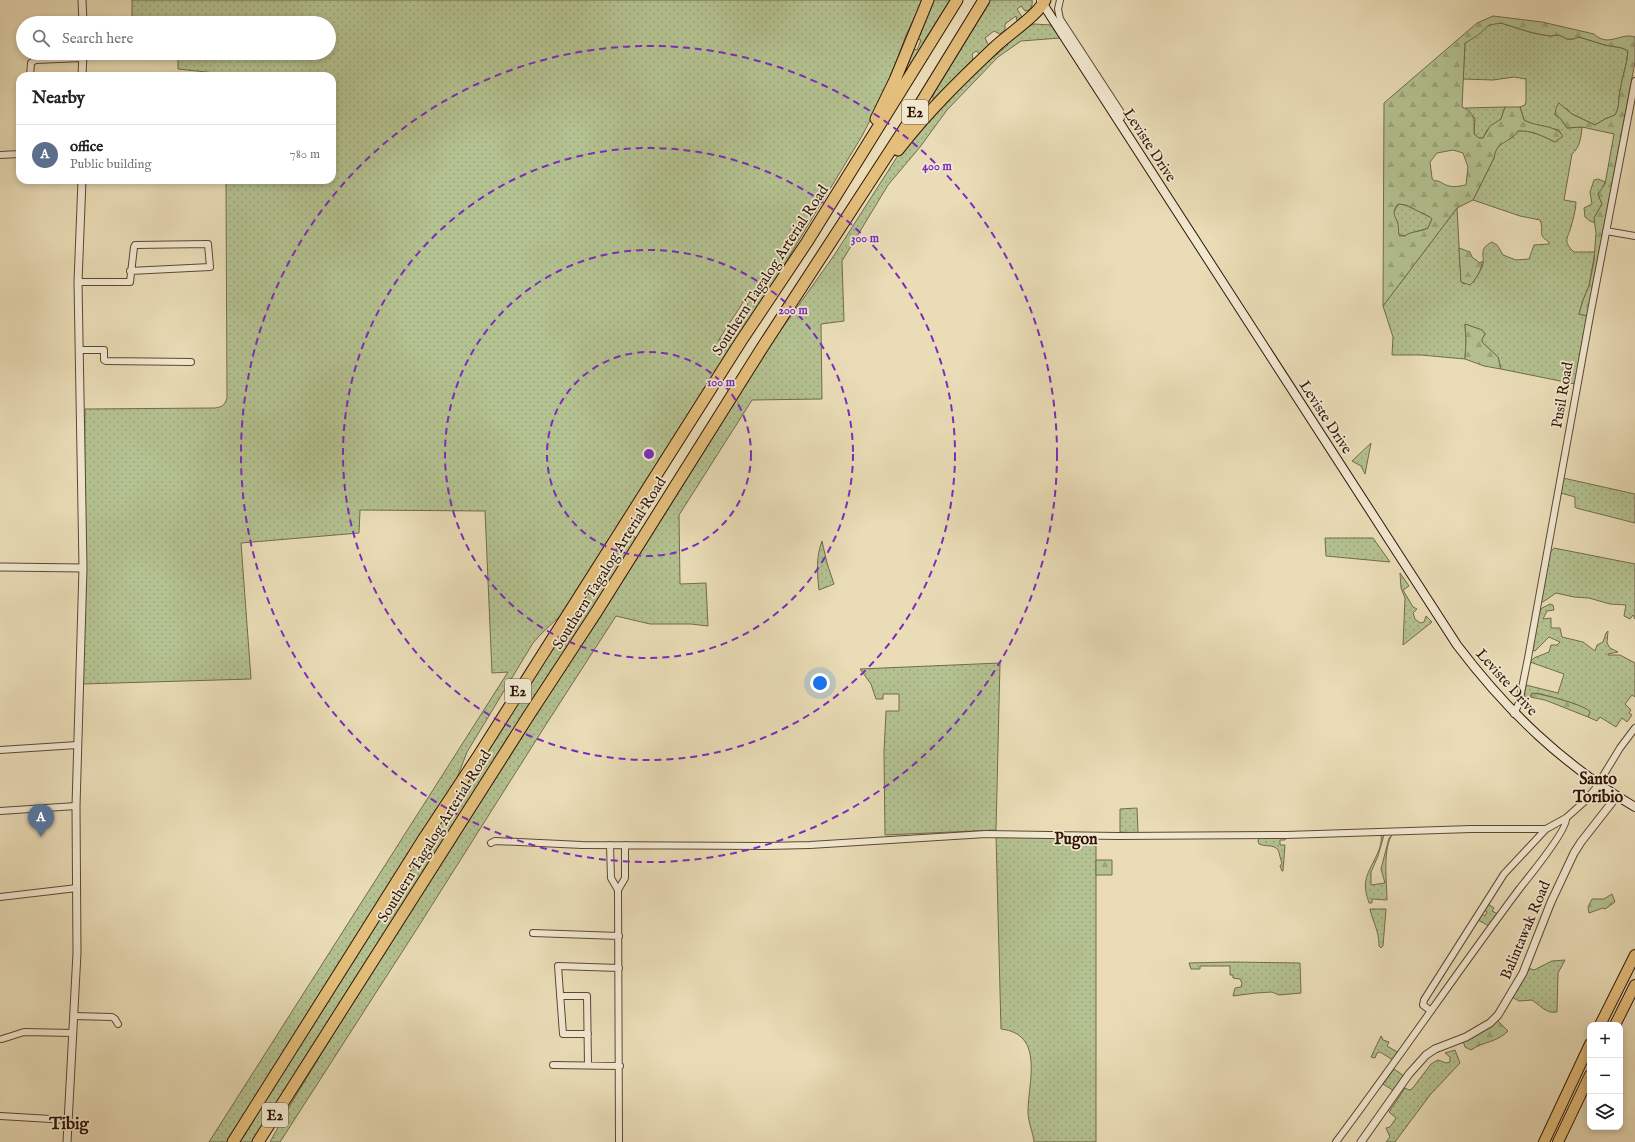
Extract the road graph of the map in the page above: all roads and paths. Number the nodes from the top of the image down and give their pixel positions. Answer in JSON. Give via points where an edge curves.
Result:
{"nodes":[{"id":1,"x":82,"y":0,"type":"edge"},
{"id":2,"x":928,"y":0,"type":"edge"},
{"id":3,"x":957,"y":0,"type":"edge"},
{"id":4,"x":984,"y":0,"type":"edge"},
{"id":5,"x":1060,"y":0,"type":"edge"},
{"id":6,"x":1042,"y":2,"type":"edge"},
{"id":7,"x":83,"y":16,"type":"edge"},
{"id":8,"x":35,"y":60,"type":"edge"},
{"id":9,"x":83,"y":60,"type":"edge"},
{"id":10,"x":30,"y":72,"type":"edge"},
{"id":11,"x":82,"y":72,"type":"edge"},
{"id":12,"x":1635,"y":81,"type":"edge"},
{"id":13,"x":1634,"y":96,"type":"edge"},
{"id":14,"x":1118,"y":121,"type":"junction"},
{"id":15,"x":16,"y":154,"type":"edge"},
{"id":16,"x":0,"y":155,"type":"edge"},
{"id":17,"x":82,"y":184,"type":"edge"},
{"id":18,"x":842,"y":185,"type":"junction"},
{"id":19,"x":844,"y":222,"type":"junction"},
{"id":20,"x":1606,"y":231,"type":"junction"},
{"id":21,"x":1635,"y":236,"type":"edge"},
{"id":22,"x":130,"y":272,"type":"junction"},
{"id":23,"x":78,"y":282,"type":"junction"},
{"id":24,"x":80,"y":350,"type":"junction"},
{"id":25,"x":191,"y":362,"type":"dead end"},
{"id":26,"x":0,"y":567,"type":"edge"},
{"id":27,"x":83,"y":568,"type":"junction"},
{"id":28,"x":1514,"y":714,"type":"junction"},
{"id":29,"x":1635,"y":728,"type":"edge"},
{"id":30,"x":77,"y":745,"type":"junction"},
{"id":31,"x":0,"y":750,"type":"edge"},
{"id":32,"x":1598,"y":784,"type":"junction"},
{"id":33,"x":1617,"y":796,"type":"junction"},
{"id":34,"x":76,"y":806,"type":"junction"},
{"id":35,"x":1635,"y":807,"type":"edge"},
{"id":36,"x":0,"y":811,"type":"edge"},
{"id":37,"x":1566,"y":818,"type":"junction"},
{"id":38,"x":1546,"y":829,"type":"junction"},
{"id":39,"x":490,"y":843,"type":"dead end"},
{"id":40,"x":610,"y":845,"type":"junction"},
{"id":41,"x":625,"y":845,"type":"junction"},
{"id":42,"x":77,"y":888,"type":"junction"},
{"id":43,"x":618,"y":890,"type":"junction"},
{"id":44,"x":0,"y":897,"type":"edge"},
{"id":45,"x":533,"y":933,"type":"dead end"},
{"id":46,"x":618,"y":936,"type":"junction"},
{"id":47,"x":1635,"y":955,"type":"edge"},
{"id":48,"x":619,"y":968,"type":"junction"},
{"id":49,"x":1635,"y":985,"type":"edge"},
{"id":50,"x":560,"y":996,"type":"junction"},
{"id":51,"x":1431,"y":1011,"type":"junction"},
{"id":52,"x":74,"y":1016,"type":"junction"},
{"id":53,"x":1602,"y":1022,"type":"edge"},
{"id":54,"x":1616,"y":1022,"type":"edge"},
{"id":55,"x":118,"y":1024,"type":"dead end"},
{"id":56,"x":73,"y":1033,"type":"junction"},
{"id":57,"x":588,"y":1034,"type":"junction"},
{"id":58,"x":2,"y":1039,"type":"dead end"},
{"id":59,"x":1587,"y":1050,"type":"edge"},
{"id":60,"x":553,"y":1065,"type":"dead end"},
{"id":61,"x":588,"y":1065,"type":"junction"},
{"id":62,"x":620,"y":1066,"type":"junction"},
{"id":63,"x":1587,"y":1081,"type":"edge"},
{"id":64,"x":292,"y":1088,"type":"junction"},
{"id":65,"x":1563,"y":1100,"type":"junction"},
{"id":66,"x":1575,"y":1106,"type":"junction"},
{"id":67,"x":0,"y":1116,"type":"edge"},
{"id":68,"x":68,"y":1120,"type":"junction"},
{"id":69,"x":67,"y":1142,"type":"edge"},
{"id":70,"x":233,"y":1142,"type":"edge"},
{"id":71,"x":258,"y":1142,"type":"edge"},
{"id":72,"x":263,"y":1142,"type":"edge"},
{"id":73,"x":619,"y":1142,"type":"edge"},
{"id":74,"x":1336,"y":1142,"type":"edge"},
{"id":75,"x":1361,"y":1142,"type":"edge"},
{"id":76,"x":1544,"y":1142,"type":"edge"},
{"id":77,"x":1558,"y":1142,"type":"edge"}],
"edges":[{"from":1,"to":7,"type":"street"},
{"from":2,"to":18,"type":"highway","via":[[890,90]]},
{"from":3,"to":18,"type":"highway","name":"Southern Tagalog Arterial Road","number":"E2"},
{"from":4,"to":19,"type":"highway","name":"Southern Tagalog Arterial Road","number":"E2"},
{"from":5,"to":14,"type":"street","via":[[1060,19],[1120,111],[1121,118]]},
{"from":6,"to":14,"type":"main road","name":"Leviste Drive"},
{"from":6,"to":19,"type":"highway","via":[[1035,14],[993,49],[934,107],[899,148]]},
{"from":8,"to":10,"type":"street","via":[[31,64]]},
{"from":9,"to":11,"type":"street"},
{"from":12,"to":13,"type":"street","name":"Pusil Road"},
{"from":13,"to":20,"type":"street","name":"Pusil Road"},
{"from":14,"to":28,"type":"main road","name":"Leviste Drive","via":[[1457,645]]},
{"from":15,"to":16,"type":"street"},
{"from":17,"to":23,"type":"street"},
{"from":18,"to":70,"type":"highway","name":"Southern Tagalog Arterial Road","number":"E2"},
{"from":19,"to":64,"type":"highway","name":"Southern Tagalog Arterial Road","number":"E2"},
{"from":20,"to":21,"type":"street"},
{"from":20,"to":28,"type":"street","name":"Pusil Road","via":[[1528,658],[1519,703]]},
{"from":22,"to":22,"type":"street","via":[[134,246],[208,244],[210,267]]},
{"from":22,"to":23,"type":"street","via":[[128,283]]},
{"from":23,"to":24,"type":"street"},
{"from":24,"to":25,"type":"street","via":[[104,350],[106,361]]},
{"from":24,"to":27,"type":"street"},
{"from":26,"to":27,"type":"street"},
{"from":27,"to":30,"type":"street"},
{"from":28,"to":32,"type":"main road","name":"Leviste Drive","via":[[1570,764]]},
{"from":29,"to":32,"type":"street"},
{"from":30,"to":31,"type":"street"},
{"from":30,"to":34,"type":"street"},
{"from":32,"to":33,"type":"main road","name":"Leviste Drive"},
{"from":32,"to":37,"type":"street","via":[[1584,802]]},
{"from":33,"to":35,"type":"main road","name":"Leviste Drive"},
{"from":33,"to":75,"type":"street","name":"Balintawak Road","via":[[1574,853],[1551,902],[1523,973],[1498,1015],[1490,1023],[1466,1037],[1425,1056],[1406,1077]]},
{"from":34,"to":36,"type":"street"},
{"from":34,"to":42,"type":"street"},
{"from":37,"to":38,"type":"street"},
{"from":37,"to":51,"type":"street","via":[[1566,826]]},
{"from":38,"to":41,"type":"street","via":[[1470,828],[1286,835],[991,834],[810,845]]},
{"from":38,"to":51,"type":"street","via":[[1498,883],[1424,1000],[1424,1006]]},
{"from":39,"to":40,"type":"street","via":[[495,840]]},
{"from":40,"to":41,"type":"street"},
{"from":40,"to":43,"type":"street","via":[[611,878]]},
{"from":41,"to":43,"type":"street","via":[[625,878]]},
{"from":42,"to":44,"type":"street"},
{"from":42,"to":52,"type":"street"},
{"from":43,"to":46,"type":"street"},
{"from":45,"to":46,"type":"street"},
{"from":46,"to":48,"type":"street"},
{"from":47,"to":53,"type":"highway"},
{"from":48,"to":50,"type":"street","via":[[558,966]]},
{"from":48,"to":62,"type":"street"},
{"from":49,"to":54,"type":"highway"},
{"from":50,"to":57,"type":"street","via":[[563,1034]]},
{"from":50,"to":57,"type":"street","via":[[587,996]]},
{"from":51,"to":74,"type":"street"},
{"from":52,"to":55,"type":"street","via":[[112,1017]]},
{"from":52,"to":56,"type":"street"},
{"from":56,"to":58,"type":"street","via":[[24,1032]]},
{"from":56,"to":68,"type":"street"},
{"from":57,"to":61,"type":"street"},
{"from":59,"to":65,"type":"highway"},
{"from":60,"to":61,"type":"street"},
{"from":61,"to":62,"type":"street"},
{"from":62,"to":73,"type":"street"},
{"from":63,"to":66,"type":"highway"},
{"from":64,"to":71,"type":"highway","name":"Southern Tagalog Arterial Road","number":"E2"},
{"from":64,"to":72,"type":"highway"},
{"from":65,"to":66,"type":"highway"},
{"from":65,"to":76,"type":"highway"},
{"from":66,"to":77,"type":"highway"},
{"from":67,"to":68,"type":"street"},
{"from":68,"to":69,"type":"street"}]}
